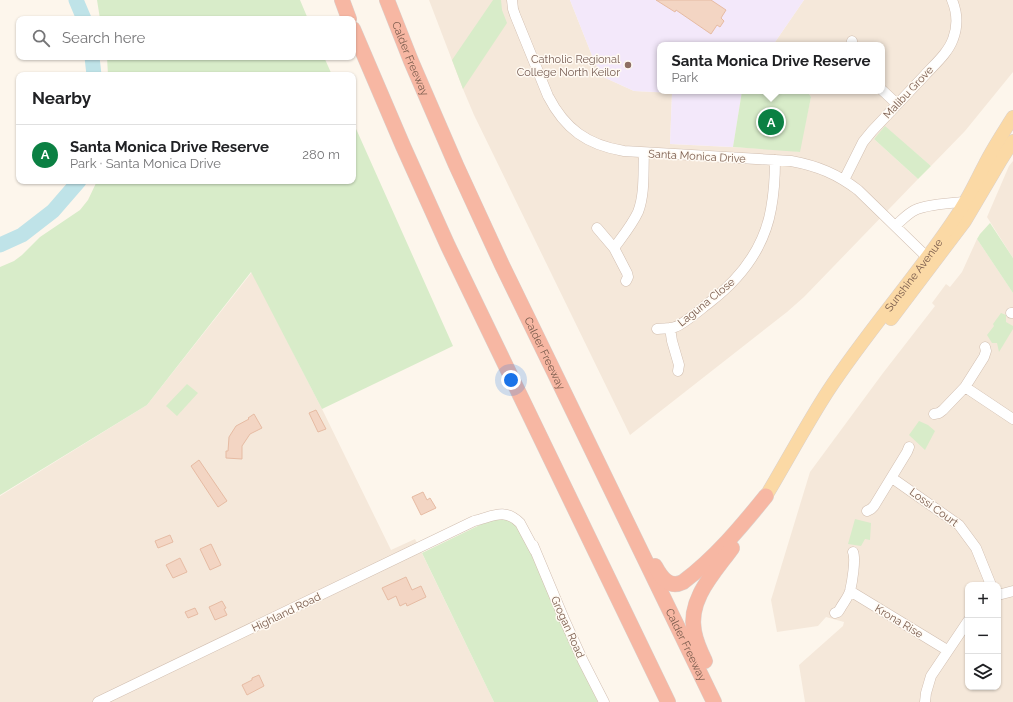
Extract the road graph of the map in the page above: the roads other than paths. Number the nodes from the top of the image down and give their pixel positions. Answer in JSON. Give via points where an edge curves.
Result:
{"nodes":[{"id":1,"x":342,"y":0,"type":"edge"},
{"id":2,"x":387,"y":0,"type":"edge"},
{"id":3,"x":512,"y":0,"type":"edge"},
{"id":4,"x":952,"y":0,"type":"edge"},
{"id":5,"x":348,"y":16,"type":"edge"},
{"id":6,"x":356,"y":35,"type":"edge"},
{"id":7,"x":885,"y":93,"type":"edge"},
{"id":8,"x":897,"y":104,"type":"junction"},
{"id":9,"x":1013,"y":117,"type":"edge"},
{"id":10,"x":1013,"y":141,"type":"edge"},
{"id":11,"x":644,"y":153,"type":"junction"},
{"id":12,"x":775,"y":160,"type":"junction"},
{"id":13,"x":844,"y":180,"type":"junction"},
{"id":14,"x":965,"y":202,"type":"junction"},
{"id":15,"x":895,"y":226,"type":"junction"},
{"id":16,"x":597,"y":228,"type":"dead end"},
{"id":17,"x":614,"y":248,"type":"junction"},
{"id":18,"x":930,"y":260,"type":"junction"},
{"id":19,"x":626,"y":281,"type":"dead end"},
{"id":20,"x":670,"y":328,"type":"junction"},
{"id":21,"x":657,"y":329,"type":"dead end"},
{"id":22,"x":985,"y":347,"type":"dead end"},
{"id":23,"x":678,"y":371,"type":"dead end"},
{"id":24,"x":557,"y":378,"type":"junction"},
{"id":25,"x":965,"y":388,"type":"junction"},
{"id":26,"x":934,"y":414,"type":"dead end"},
{"id":27,"x":1013,"y":419,"type":"edge"},
{"id":28,"x":909,"y":447,"type":"dead end"},
{"id":29,"x":892,"y":478,"type":"junction"},
{"id":30,"x":766,"y":496,"type":"junction"},
{"id":31,"x":867,"y":511,"type":"dead end"},
{"id":32,"x":510,"y":513,"type":"joint"},
{"id":33,"x":853,"y":552,"type":"dead end"},
{"id":34,"x":989,"y":582,"type":"edge"},
{"id":35,"x":850,"y":591,"type":"junction"},
{"id":36,"x":1013,"y":591,"type":"edge"},
{"id":37,"x":1001,"y":595,"type":"edge"},
{"id":38,"x":835,"y":613,"type":"dead end"},
{"id":39,"x":965,"y":625,"type":"edge"},
{"id":40,"x":947,"y":650,"type":"junction"},
{"id":41,"x":98,"y":702,"type":"edge"},
{"id":42,"x":604,"y":702,"type":"edge"},
{"id":43,"x":668,"y":702,"type":"edge"},
{"id":44,"x":714,"y":702,"type":"edge"},
{"id":45,"x":724,"y":702,"type":"edge"},
{"id":46,"x":925,"y":702,"type":"edge"}],
"edges":[{"from":1,"to":5,"type":"highway"},
{"from":2,"to":24,"type":"highway","name":"Calder Freeway","via":[[456,165]]},
{"from":3,"to":11,"type":"street","name":"Santa Monica Drive","via":[[515,15],[548,96],[567,123],[576,132],[603,147]]},
{"from":4,"to":8,"type":"street","name":"Malibu Grove","via":[[956,11],[956,25],[950,45]]},
{"from":6,"to":43,"type":"highway","via":[[451,253]]},
{"from":7,"to":8,"type":"street"},
{"from":8,"to":13,"type":"street","name":"Malibu Grove","via":[[863,142]]},
{"from":9,"to":14,"type":"main road","name":"Sunshine Avenue"},
{"from":10,"to":18,"type":"main road","name":"Sunshine Avenue","via":[[965,221]]},
{"from":11,"to":12,"type":"street","name":"Santa Monica Drive"},
{"from":11,"to":17,"type":"street","via":[[640,205],[632,223]]},
{"from":12,"to":13,"type":"street","name":"Santa Monica Drive","via":[[805,164]]},
{"from":12,"to":20,"type":"street","name":"Laguna Close","via":[[768,223],[750,262],[725,290],[680,324]]},
{"from":13,"to":15,"type":"street","name":"Santa Monica Drive"},
{"from":14,"to":15,"type":"street","via":[[918,209]]},
{"from":14,"to":18,"type":"main road","name":"Sunshine Avenue"},
{"from":15,"to":18,"type":"street","name":"Santa Monica Drive"},
{"from":16,"to":17,"type":"street"},
{"from":17,"to":19,"type":"street","via":[[627,272]]},
{"from":18,"to":30,"type":"main road","name":"Sunshine Avenue","via":[[859,346],[828,390]]},
{"from":20,"to":21,"type":"street","name":"Laguna Close"},
{"from":20,"to":23,"type":"street","name":"Laguna Close","via":[[679,365]]},
{"from":22,"to":25,"type":"street","via":[[986,354]]},
{"from":24,"to":30,"type":"highway","via":[[581,412],[659,574],[668,582],[680,583],[694,573],[725,544]]},
{"from":24,"to":44,"type":"highway","name":"Calder Freeway"},
{"from":25,"to":26,"type":"street","via":[[943,410]]},
{"from":25,"to":27,"type":"street"},
{"from":28,"to":29,"type":"street"},
{"from":29,"to":31,"type":"street","via":[[872,509]]},
{"from":29,"to":34,"type":"street","name":"Lossi Court","via":[[959,525],[976,548]]},
{"from":30,"to":45,"type":"highway","via":[[706,583],[694,609],[696,640]]},
{"from":32,"to":41,"type":"street","name":"Highland Road","via":[[503,509],[481,515],[474,521]]},
{"from":32,"to":42,"type":"street","name":"Grogan Road","via":[[519,516],[530,534],[583,661]]},
{"from":33,"to":35,"type":"street","via":[[855,561]]},
{"from":35,"to":38,"type":"street"},
{"from":35,"to":40,"type":"street","name":"Krona Rise"},
{"from":36,"to":37,"type":"street"},
{"from":39,"to":40,"type":"street"},
{"from":40,"to":46,"type":"street","via":[[931,676]]}]}
